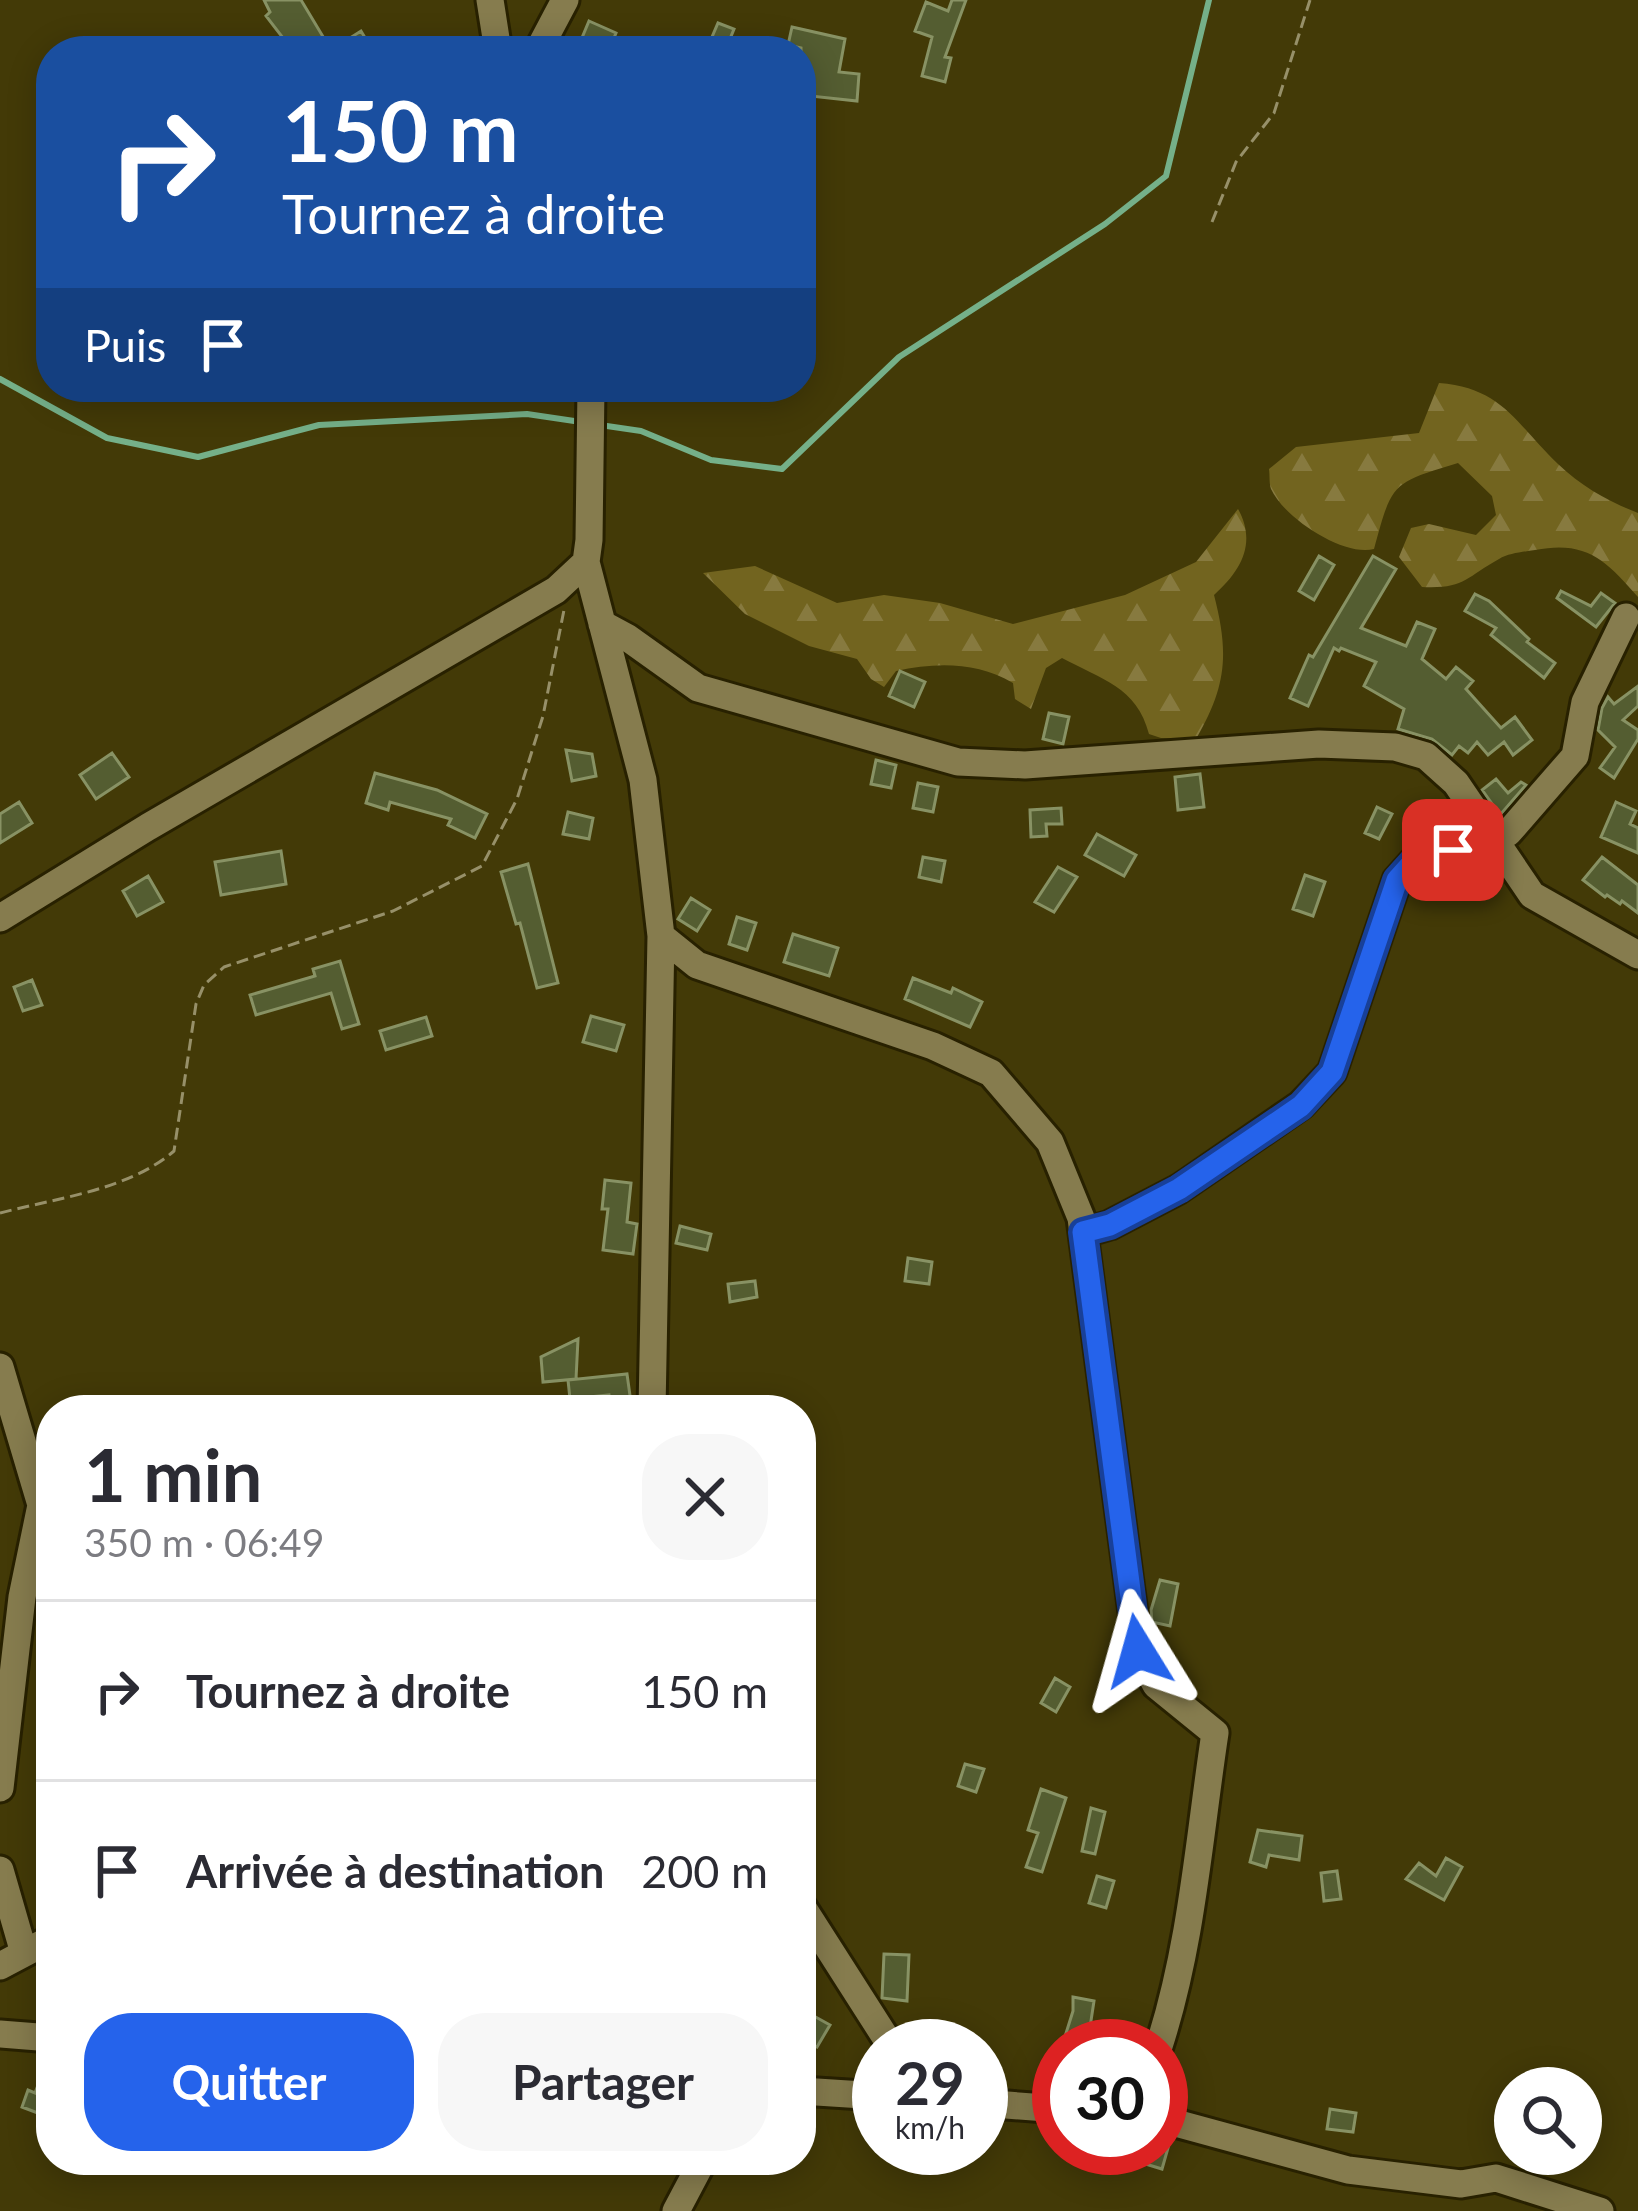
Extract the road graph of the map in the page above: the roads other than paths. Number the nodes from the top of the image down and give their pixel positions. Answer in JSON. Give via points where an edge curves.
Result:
{"nodes":[{"id":1,"x":490,"y":0,"type":"edge"},
{"id":2,"x":565,"y":0,"type":"edge"},
{"id":3,"x":496,"y":36,"type":"edge"},
{"id":4,"x":546,"y":36,"type":"edge"},
{"id":5,"x":590,"y":402,"type":"edge"},
{"id":6,"x":578,"y":571,"type":"junction"},
{"id":7,"x":1626,"y":617,"type":"dead end"},
{"id":8,"x":602,"y":624,"type":"junction"},
{"id":9,"x":1491,"y":839,"type":"junction"},
{"id":10,"x":0,"y":918,"type":"edge"},
{"id":11,"x":661,"y":936,"type":"junction"},
{"id":12,"x":1638,"y":956,"type":"edge"},
{"id":13,"x":1083,"y":1232,"type":"junction"},
{"id":14,"x":0,"y":1367,"type":"edge"},
{"id":15,"x":652,"y":1395,"type":"edge"},
{"id":16,"x":36,"y":1488,"type":"edge"},
{"id":17,"x":36,"y":1531,"type":"edge"},
{"id":18,"x":0,"y":1788,"type":"edge"},
{"id":19,"x":0,"y":1870,"type":"edge"},
{"id":20,"x":816,"y":1928,"type":"edge"},
{"id":21,"x":12,"y":1960,"type":"edge"},
{"id":22,"x":875,"y":2019,"type":"edge"},
{"id":23,"x":1168,"y":2019,"type":"edge"},
{"id":24,"x":0,"y":2034,"type":"edge"},
{"id":25,"x":36,"y":2037,"type":"edge"},
{"id":26,"x":816,"y":2092,"type":"edge"},
{"id":27,"x":852,"y":2094,"type":"edge"},
{"id":28,"x":1188,"y":2126,"type":"edge"},
{"id":29,"x":695,"y":2175,"type":"edge"},
{"id":30,"x":676,"y":2211,"type":"edge"},
{"id":31,"x":1600,"y":2211,"type":"edge"}],
"edges":[{"from":1,"to":3,"type":"street"},
{"from":2,"to":4,"type":"street"},
{"from":5,"to":6,"type":"street","via":[[589,540]]},
{"from":6,"to":8,"type":"street"},
{"from":6,"to":10,"type":"street"},
{"from":7,"to":9,"type":"street","via":[[1585,702],[1575,756],[1508,833]]},
{"from":8,"to":9,"type":"street","via":[[698,688],[958,762],[1395,747],[1426,755],[1456,783]]},
{"from":8,"to":11,"type":"street","via":[[644,780]]},
{"from":9,"to":12,"type":"street","via":[[1532,895]]},
{"from":9,"to":13,"type":"street","via":[[1414,861],[1397,880],[1332,1072],[1301,1106],[1179,1189]]},
{"from":11,"to":13,"type":"street","via":[[698,965],[991,1072],[1051,1142]]},
{"from":11,"to":15,"type":"street"},
{"from":13,"to":23,"type":"street","via":[[1138,1651],[1156,1685],[1215,1733],[1190,1931]]},
{"from":14,"to":16,"type":"street"},
{"from":17,"to":18,"type":"street"},
{"from":19,"to":21,"type":"street"},
{"from":20,"to":22,"type":"street"},
{"from":24,"to":25,"type":"street"},
{"from":26,"to":27,"type":"street"},
{"from":28,"to":31,"type":"street","via":[[1348,2170],[1461,2184],[1496,2178]]},
{"from":29,"to":30,"type":"street"}]}
